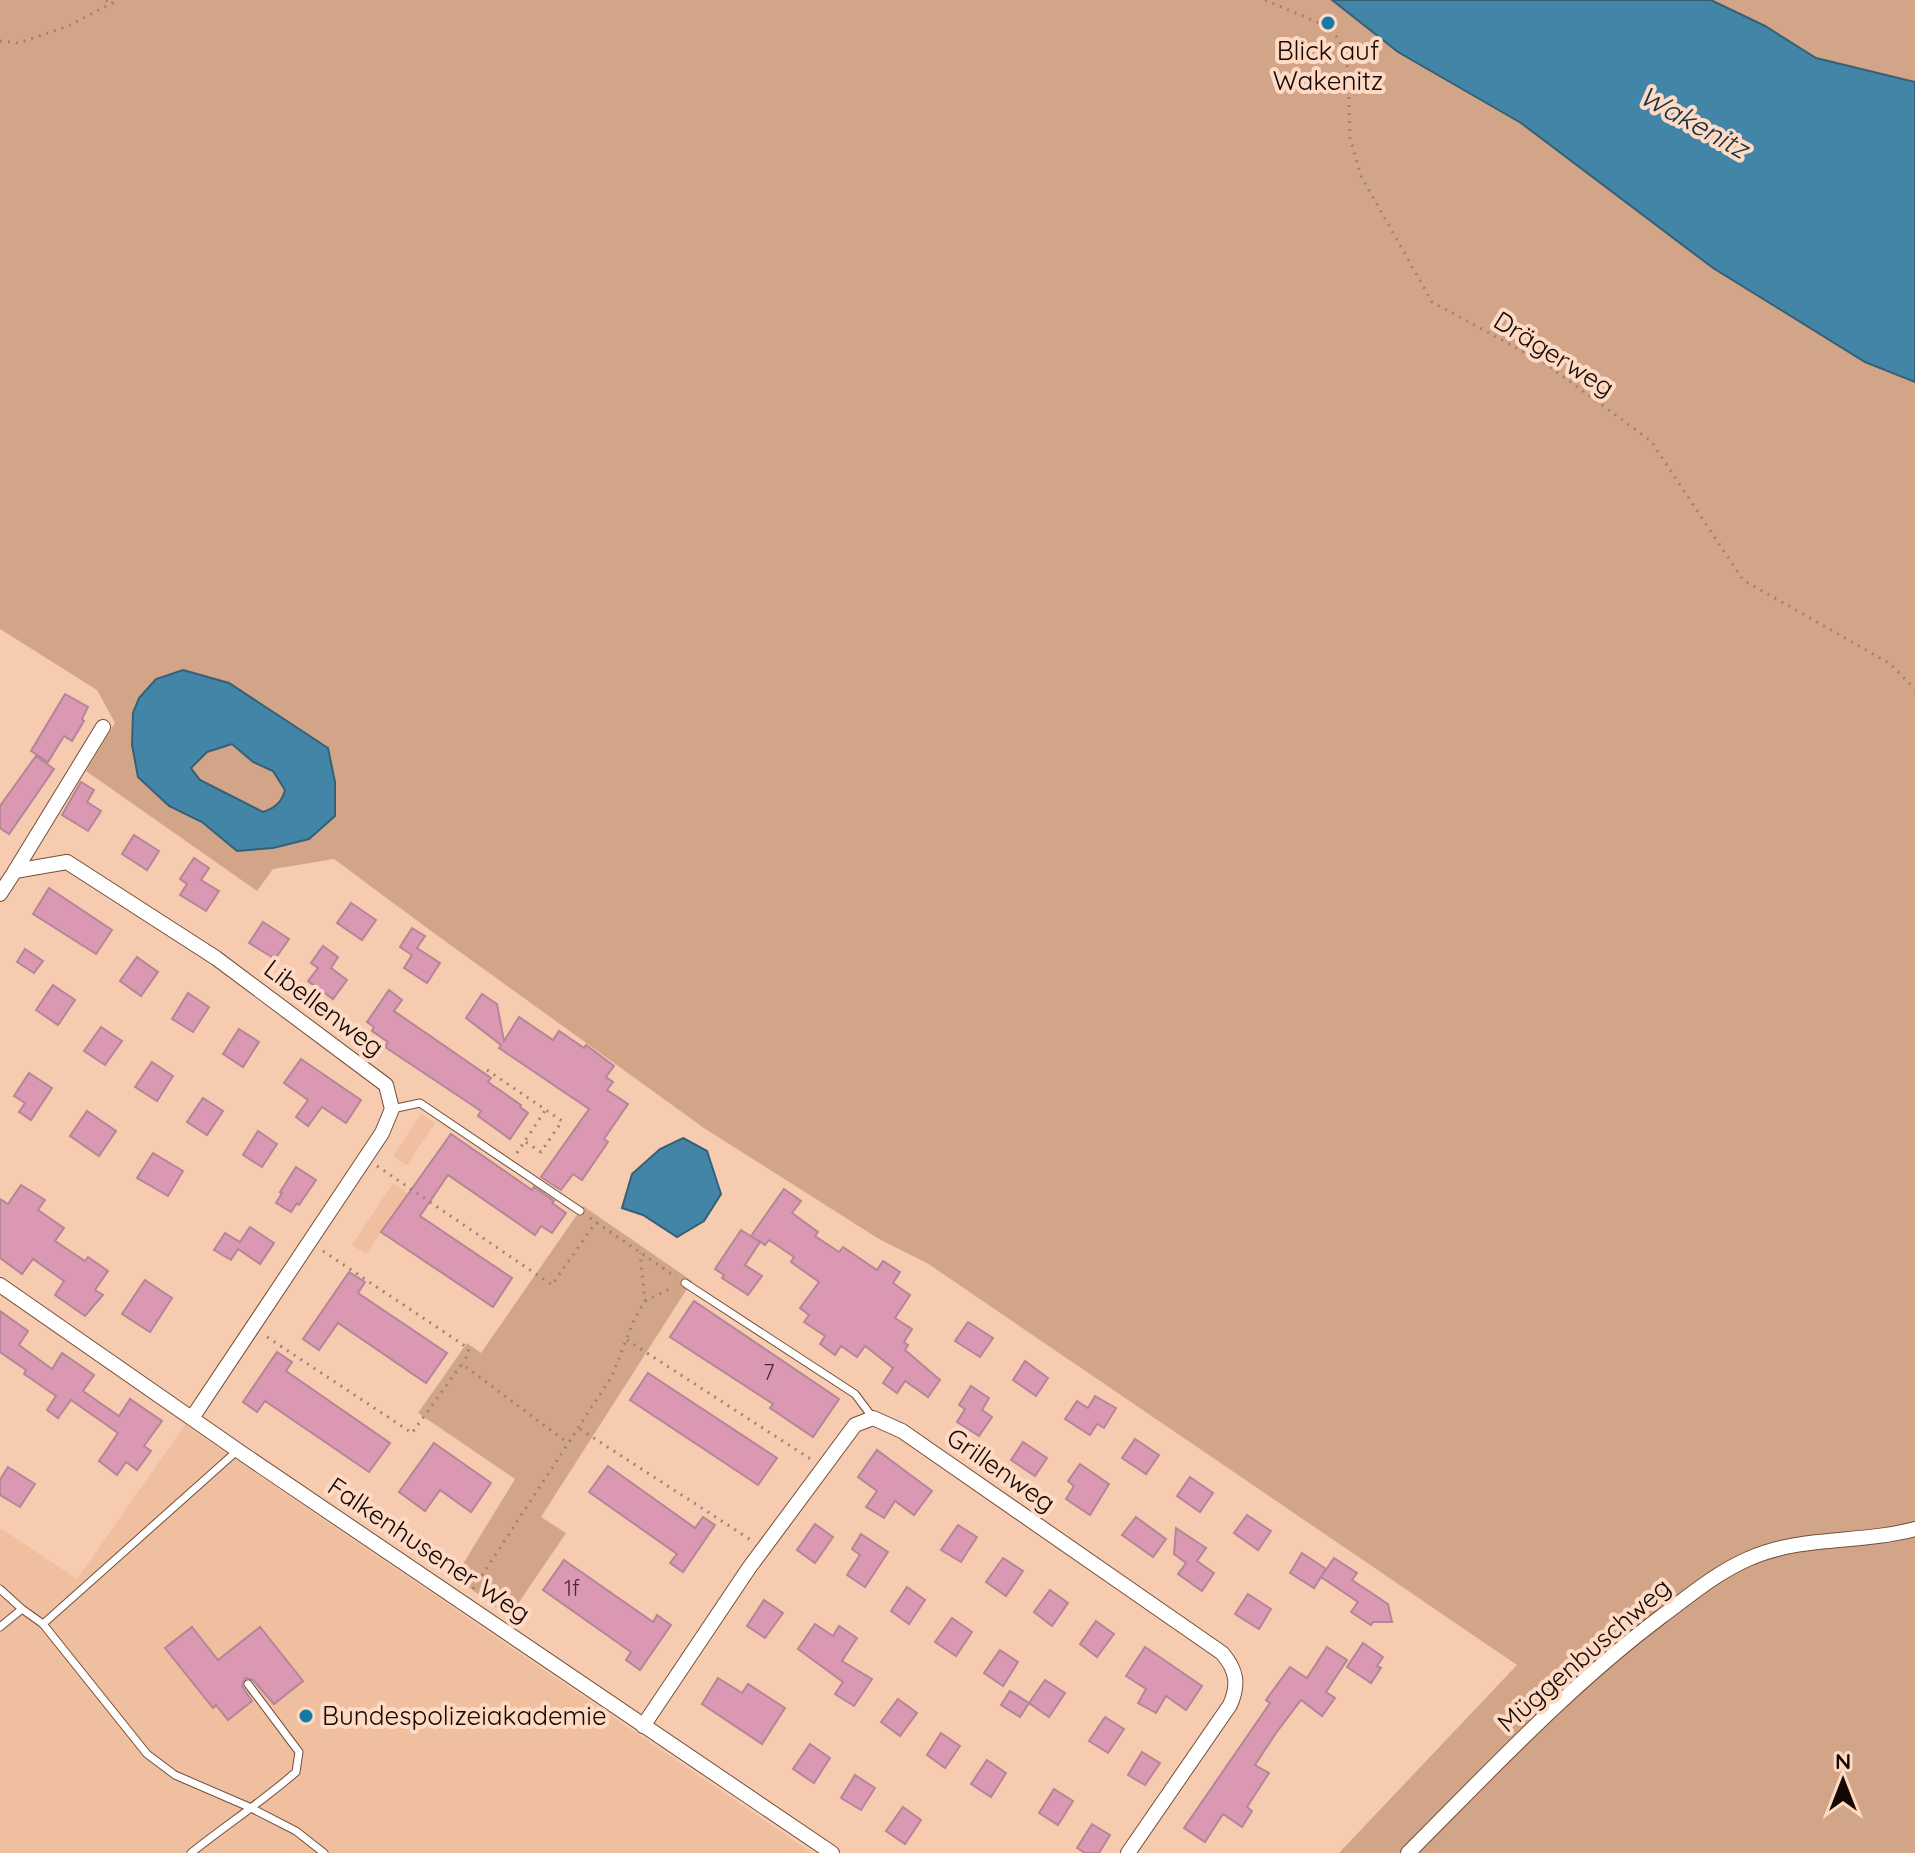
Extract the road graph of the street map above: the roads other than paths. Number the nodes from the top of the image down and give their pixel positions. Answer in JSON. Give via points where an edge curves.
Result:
{"nodes":[{"id":1,"x":103,"y":727,"type":"dead end"},
{"id":2,"x":15,"y":871,"type":"junction"},
{"id":3,"x":0,"y":894,"type":"edge"},
{"id":4,"x":392,"y":1109,"type":"junction"},
{"id":5,"x":580,"y":1211,"type":"road end"},
{"id":6,"x":685,"y":1283,"type":"road end"},
{"id":7,"x":0,"y":1285,"type":"edge"},
{"id":8,"x":192,"y":1418,"type":"junction"},
{"id":9,"x":873,"y":1418,"type":"junction"},
{"id":10,"x":238,"y":1450,"type":"junction"},
{"id":11,"x":1915,"y":1529,"type":"edge"},
{"id":12,"x":0,"y":1589,"type":"edge"},
{"id":13,"x":22,"y":1609,"type":"junction"},
{"id":14,"x":43,"y":1624,"type":"junction"},
{"id":15,"x":0,"y":1627,"type":"edge"},
{"id":16,"x":248,"y":1684,"type":"dead end"},
{"id":17,"x":643,"y":1726,"type":"junction"},
{"id":18,"x":249,"y":1807,"type":"junction"},
{"id":19,"x":191,"y":1853,"type":"edge"},
{"id":20,"x":324,"y":1853,"type":"edge"},
{"id":21,"x":832,"y":1853,"type":"edge"},
{"id":22,"x":1128,"y":1853,"type":"edge"},
{"id":23,"x":1408,"y":1853,"type":"edge"}],
"edges":[{"from":1,"to":2,"type":"street"},
{"from":2,"to":3,"type":"street"},
{"from":2,"to":4,"type":"street","name":"Libellenweg","via":[[67,862],[216,958],[386,1085]]},
{"from":4,"to":5,"type":"lane","via":[[420,1103]]},
{"from":4,"to":8,"type":"street","via":[[382,1133]]},
{"from":6,"to":9,"type":"lane","via":[[855,1394]]},
{"from":7,"to":8,"type":"street","name":"Falkenhusener Weg"},
{"from":8,"to":10,"type":"street","name":"Falkenhusener Weg"},
{"from":9,"to":17,"type":"street","via":[[855,1425]]},
{"from":9,"to":22,"type":"street","name":"Grillenweg","via":[[902,1431],[1229,1661],[1237,1682],[1230,1705]]},
{"from":10,"to":14,"type":"lane"},
{"from":10,"to":17,"type":"street","name":"Falkenhusener Weg"},
{"from":11,"to":23,"type":"street","name":"Müggenbuschweg","via":[[1808,1542],[1749,1558],[1703,1585],[1549,1711]]},
{"from":12,"to":13,"type":"lane"},
{"from":13,"to":14,"type":"lane"},
{"from":13,"to":15,"type":"lane"},
{"from":14,"to":18,"type":"lane","via":[[147,1754],[175,1775]]},
{"from":16,"to":18,"type":"lane","via":[[299,1752],[300,1761],[296,1772]]},
{"from":17,"to":21,"type":"street","name":"Falkenhusener Weg"},
{"from":18,"to":19,"type":"lane"},
{"from":18,"to":20,"type":"lane","via":[[296,1831]]}]}
